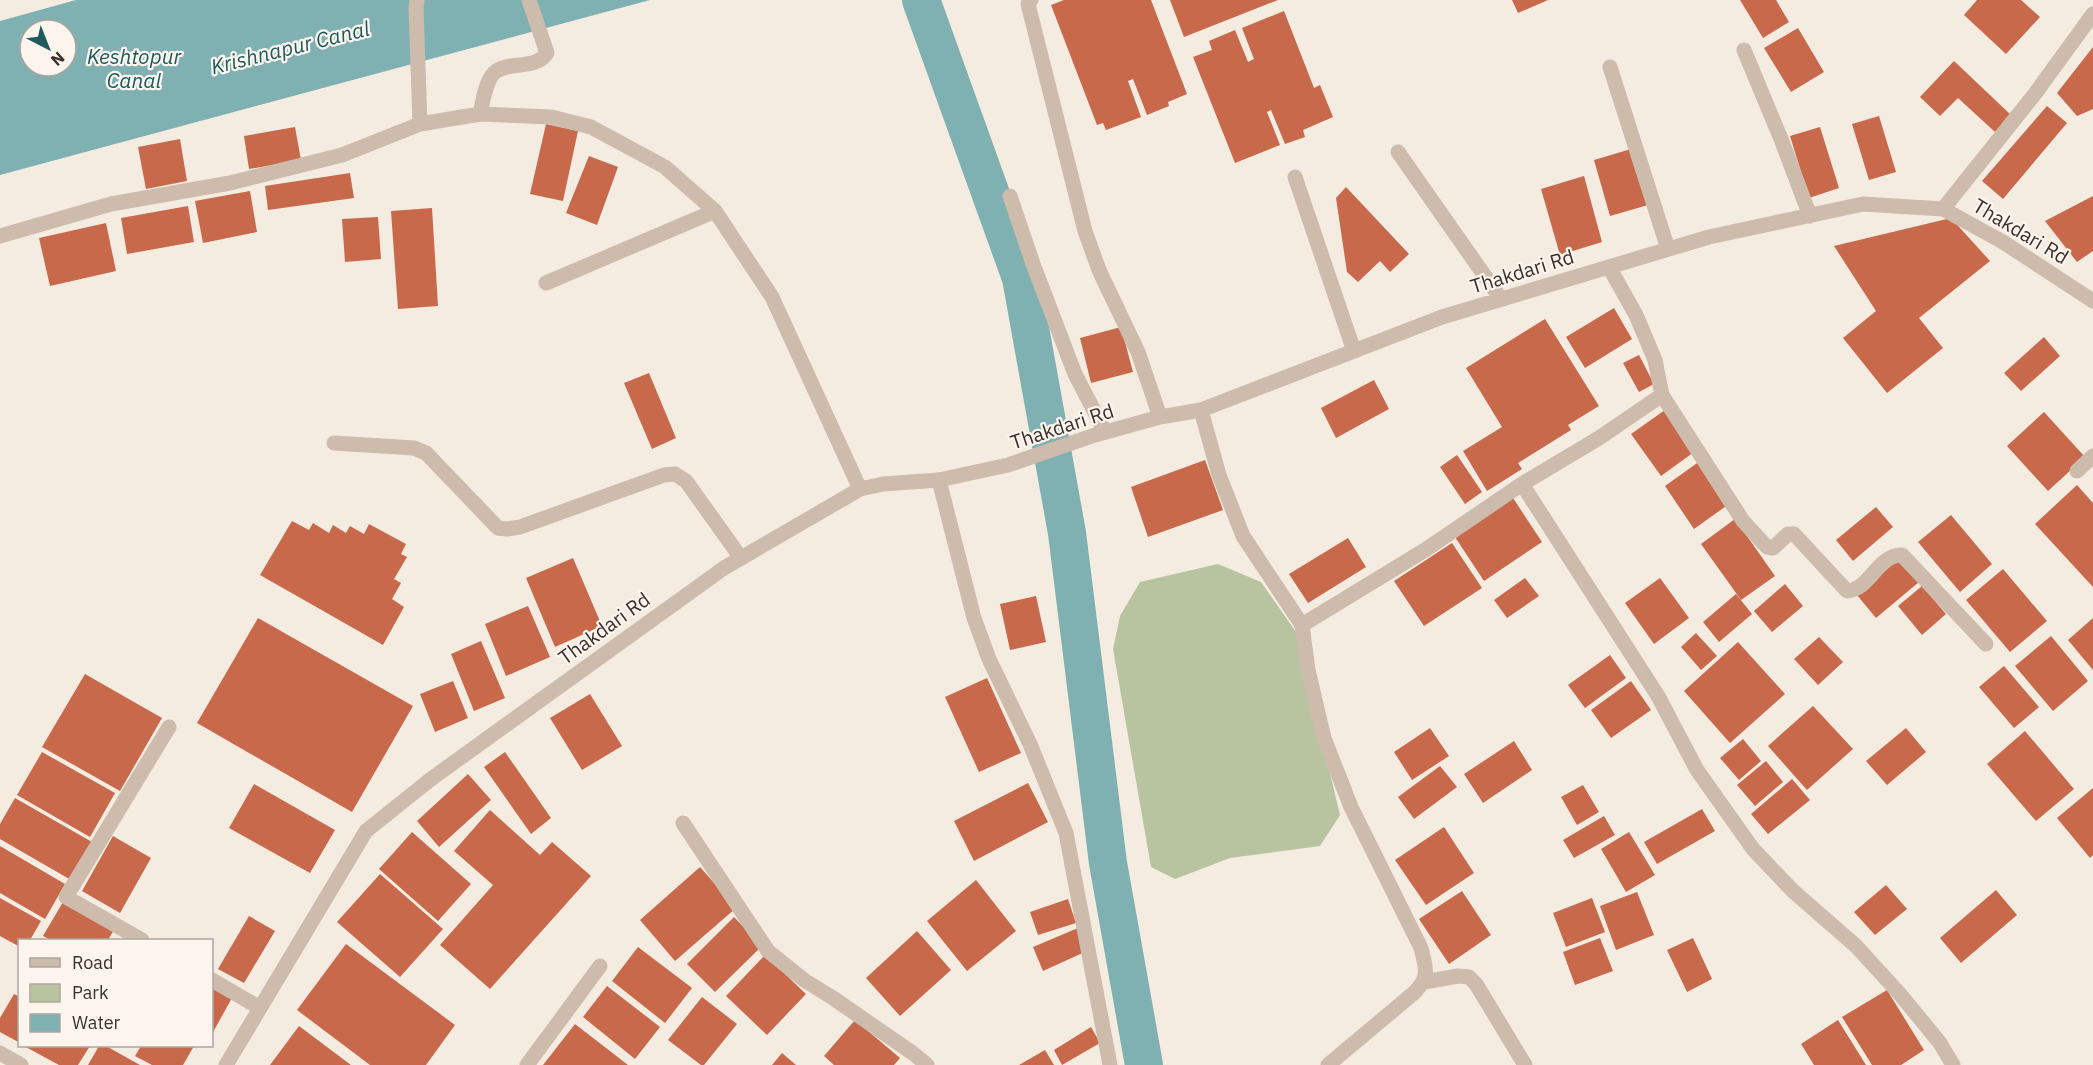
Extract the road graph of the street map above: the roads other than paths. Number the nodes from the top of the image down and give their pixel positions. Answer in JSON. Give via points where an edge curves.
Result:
{"nodes":[{"id":1,"x":417,"y":0,"type":"edge"},
{"id":2,"x":529,"y":0,"type":"edge"},
{"id":3,"x":1031,"y":0,"type":"edge"},
{"id":4,"x":2093,"y":14,"type":"edge"},
{"id":5,"x":1744,"y":50,"type":"dead end"},
{"id":6,"x":1610,"y":67,"type":"dead end"},
{"id":7,"x":480,"y":114,"type":"junction"},
{"id":8,"x":420,"y":124,"type":"junction"},
{"id":9,"x":1398,"y":152,"type":"dead end"},
{"id":10,"x":1295,"y":177,"type":"dead end"},
{"id":11,"x":1010,"y":196,"type":"dead end"},
{"id":12,"x":1943,"y":209,"type":"junction"},
{"id":13,"x":715,"y":211,"type":"junction"},
{"id":14,"x":1810,"y":216,"type":"junction"},
{"id":15,"x":0,"y":236,"type":"edge"},
{"id":16,"x":1668,"y":249,"type":"junction"},
{"id":17,"x":1609,"y":267,"type":"junction"},
{"id":18,"x":546,"y":283,"type":"dead end"},
{"id":19,"x":1501,"y":299,"type":"junction"},
{"id":20,"x":2093,"y":301,"type":"edge"},
{"id":21,"x":1354,"y":351,"type":"junction"},
{"id":22,"x":1662,"y":395,"type":"junction"},
{"id":23,"x":1201,"y":410,"type":"junction"},
{"id":24,"x":1160,"y":417,"type":"junction"},
{"id":25,"x":1100,"y":434,"type":"junction"},
{"id":26,"x":334,"y":443,"type":"dead end"},
{"id":27,"x":2093,"y":456,"type":"edge"},
{"id":28,"x":2077,"y":471,"type":"dead end"},
{"id":29,"x":939,"y":480,"type":"junction"},
{"id":30,"x":1522,"y":484,"type":"junction"},
{"id":31,"x":860,"y":489,"type":"junction"},
{"id":32,"x":741,"y":558,"type":"junction"},
{"id":33,"x":1302,"y":625,"type":"junction"},
{"id":34,"x":1986,"y":644,"type":"dead end"},
{"id":35,"x":169,"y":728,"type":"dead end"},
{"id":36,"x":683,"y":823,"type":"dead end"},
{"id":37,"x":140,"y":939,"type":"edge"},
{"id":38,"x":600,"y":966,"type":"dead end"},
{"id":39,"x":213,"y":981,"type":"edge"},
{"id":40,"x":1424,"y":982,"type":"junction"},
{"id":41,"x":261,"y":1008,"type":"junction"},
{"id":42,"x":0,"y":1053,"type":"edge"},
{"id":43,"x":21,"y":1065,"type":"edge"},
{"id":44,"x":226,"y":1065,"type":"edge"},
{"id":45,"x":527,"y":1065,"type":"edge"},
{"id":46,"x":927,"y":1065,"type":"edge"},
{"id":47,"x":1110,"y":1065,"type":"edge"},
{"id":48,"x":1328,"y":1065,"type":"edge"},
{"id":49,"x":1525,"y":1065,"type":"edge"},
{"id":50,"x":1953,"y":1065,"type":"edge"}],
"edges":[{"from":1,"to":8,"type":"street"},
{"from":2,"to":7,"type":"street","via":[[547,53],[535,62],[494,73]]},
{"from":3,"to":24,"type":"street","via":[[1028,4],[1085,231],[1138,352]]},
{"from":4,"to":12,"type":"street"},
{"from":5,"to":14,"type":"street"},
{"from":6,"to":16,"type":"street"},
{"from":7,"to":8,"type":"street"},
{"from":7,"to":13,"type":"street","via":[[551,117],[591,127],[665,167]]},
{"from":8,"to":15,"type":"street","via":[[342,155],[230,183],[111,204]]},
{"from":9,"to":19,"type":"street"},
{"from":10,"to":21,"type":"street"},
{"from":11,"to":25,"type":"street"},
{"from":12,"to":14,"type":"street","name":"Thakdari Rd","via":[[1863,204]]},
{"from":12,"to":20,"type":"street","name":"Thakdari Rd","via":[[2003,242]]},
{"from":13,"to":18,"type":"street"},
{"from":13,"to":31,"type":"street","via":[[772,297]]},
{"from":14,"to":16,"type":"street","name":"Thakdari Rd"},
{"from":16,"to":17,"type":"street","name":"Thakdari Rd"},
{"from":17,"to":19,"type":"street","name":"Thakdari Rd"},
{"from":17,"to":22,"type":"street","via":[[1655,360]]},
{"from":19,"to":21,"type":"street","name":"Thakdari Rd","via":[[1442,316]]},
{"from":21,"to":23,"type":"street","name":"Thakdari Rd"},
{"from":22,"to":30,"type":"street"},
{"from":22,"to":34,"type":"street","via":[[1743,520],[1767,547],[1773,548],[1788,534],[1794,534],[1847,591],[1858,588],[1891,556],[1902,555]]},
{"from":23,"to":24,"type":"street","name":"Thakdari Rd"},
{"from":23,"to":33,"type":"street","via":[[1219,475],[1243,536]]},
{"from":24,"to":25,"type":"street","name":"Thakdari Rd"},
{"from":25,"to":29,"type":"street","name":"Thakdari Rd","via":[[1008,465]]},
{"from":26,"to":32,"type":"street","via":[[414,448],[426,453],[498,528],[507,529],[675,474],[686,481]]},
{"from":27,"to":28,"type":"street"},
{"from":29,"to":31,"type":"street","name":"Thakdari Rd"},
{"from":29,"to":47,"type":"street","via":[[974,618],[1066,832]]},
{"from":30,"to":33,"type":"street","via":[[1425,550]]},
{"from":30,"to":50,"type":"street","via":[[1658,696],[1697,770],[1754,849],[1793,891],[1856,946],[1940,1043]]},
{"from":31,"to":32,"type":"street","name":"Thakdari Rd"},
{"from":32,"to":41,"type":"street","name":"Thakdari Rd","via":[[431,778],[366,831]]},
{"from":33,"to":40,"type":"street","via":[[1324,738],[1351,807],[1421,948],[1426,968]]},
{"from":35,"to":37,"type":"street","via":[[66,897]]},
{"from":36,"to":46,"type":"street","via":[[768,951]]},
{"from":38,"to":45,"type":"street"},
{"from":39,"to":41,"type":"street"},
{"from":40,"to":48,"type":"street"},
{"from":40,"to":49,"type":"street","via":[[1469,977]]},
{"from":41,"to":44,"type":"street","name":"Thakdari Rd"},
{"from":42,"to":43,"type":"street"}]}
